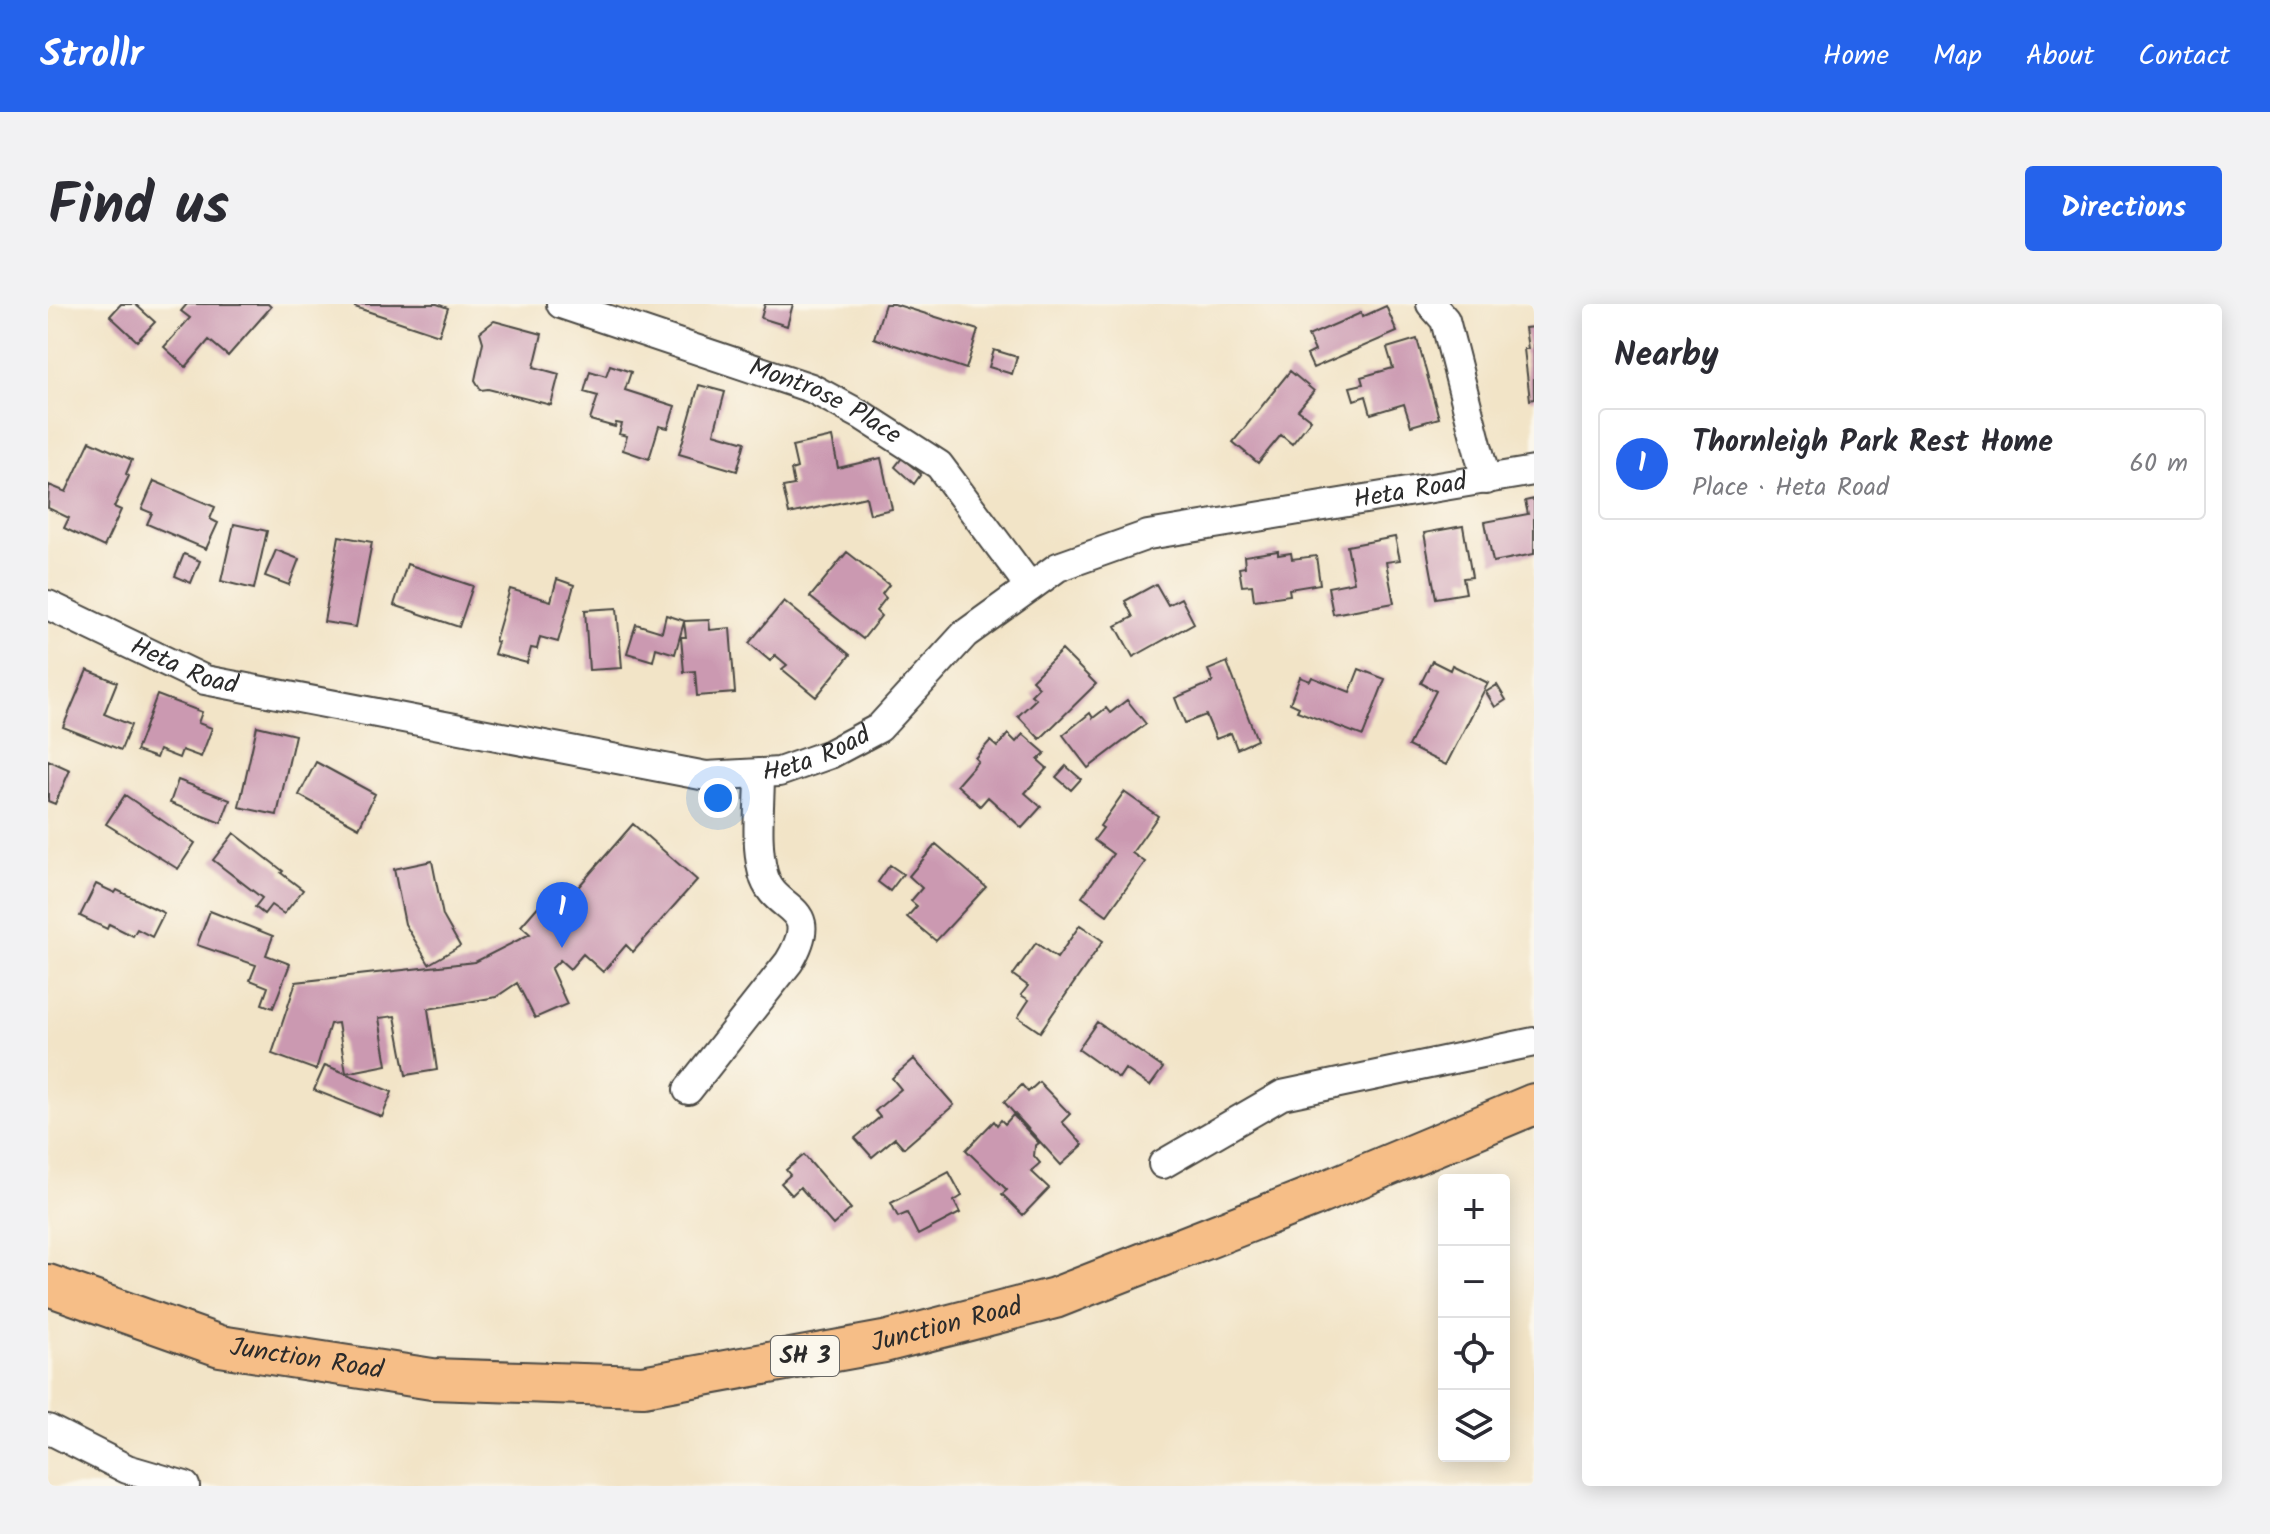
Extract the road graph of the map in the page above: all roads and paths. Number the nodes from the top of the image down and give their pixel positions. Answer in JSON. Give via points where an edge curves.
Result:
{"nodes":[{"id":1,"x":561,"y":304,"type":"edge"},
{"id":2,"x":1431,"y":304,"type":"edge"},
{"id":3,"x":1534,"y":471,"type":"edge"},
{"id":4,"x":1486,"y":480,"type":"junction"},
{"id":5,"x":1030,"y":587,"type":"junction"},
{"id":6,"x":48,"y":605,"type":"edge"},
{"id":7,"x":760,"y":773,"type":"junction"},
{"id":8,"x":1534,"y":1042,"type":"edge"},
{"id":9,"x":688,"y":1090,"type":"dead end"},
{"id":10,"x":1534,"y":1104,"type":"edge"},
{"id":11,"x":1163,"y":1164,"type":"dead end"},
{"id":12,"x":48,"y":1285,"type":"edge"},
{"id":13,"x":48,"y":1429,"type":"edge"},
{"id":14,"x":185,"y":1486,"type":"edge"}],
"edges":[{"from":1,"to":5,"type":"street","name":"Montrose Place","via":[[811,388],[863,416],[939,465]]},
{"from":2,"to":4,"type":"street","via":[[1445,320]]},
{"from":3,"to":4,"type":"street","name":"Heta Road"},
{"from":4,"to":5,"type":"street","name":"Heta Road","via":[[1148,535],[1058,567]]},
{"from":5,"to":7,"type":"street","name":"Heta Road","via":[[965,634],[879,728],[830,754],[779,772]]},
{"from":6,"to":7,"type":"street","name":"Heta Road","via":[[205,680],[706,776]]},
{"from":7,"to":9,"type":"street","via":[[763,876],[803,927],[799,945]]},
{"from":8,"to":11,"type":"street","via":[[1282,1095]]},
{"from":10,"to":12,"type":"highway","name":"Junction Road","number":"SH 3","via":[[1055,1298],[884,1342],[643,1386],[432,1379],[220,1346]]},
{"from":13,"to":14,"type":"street","via":[[127,1469]]}]}
